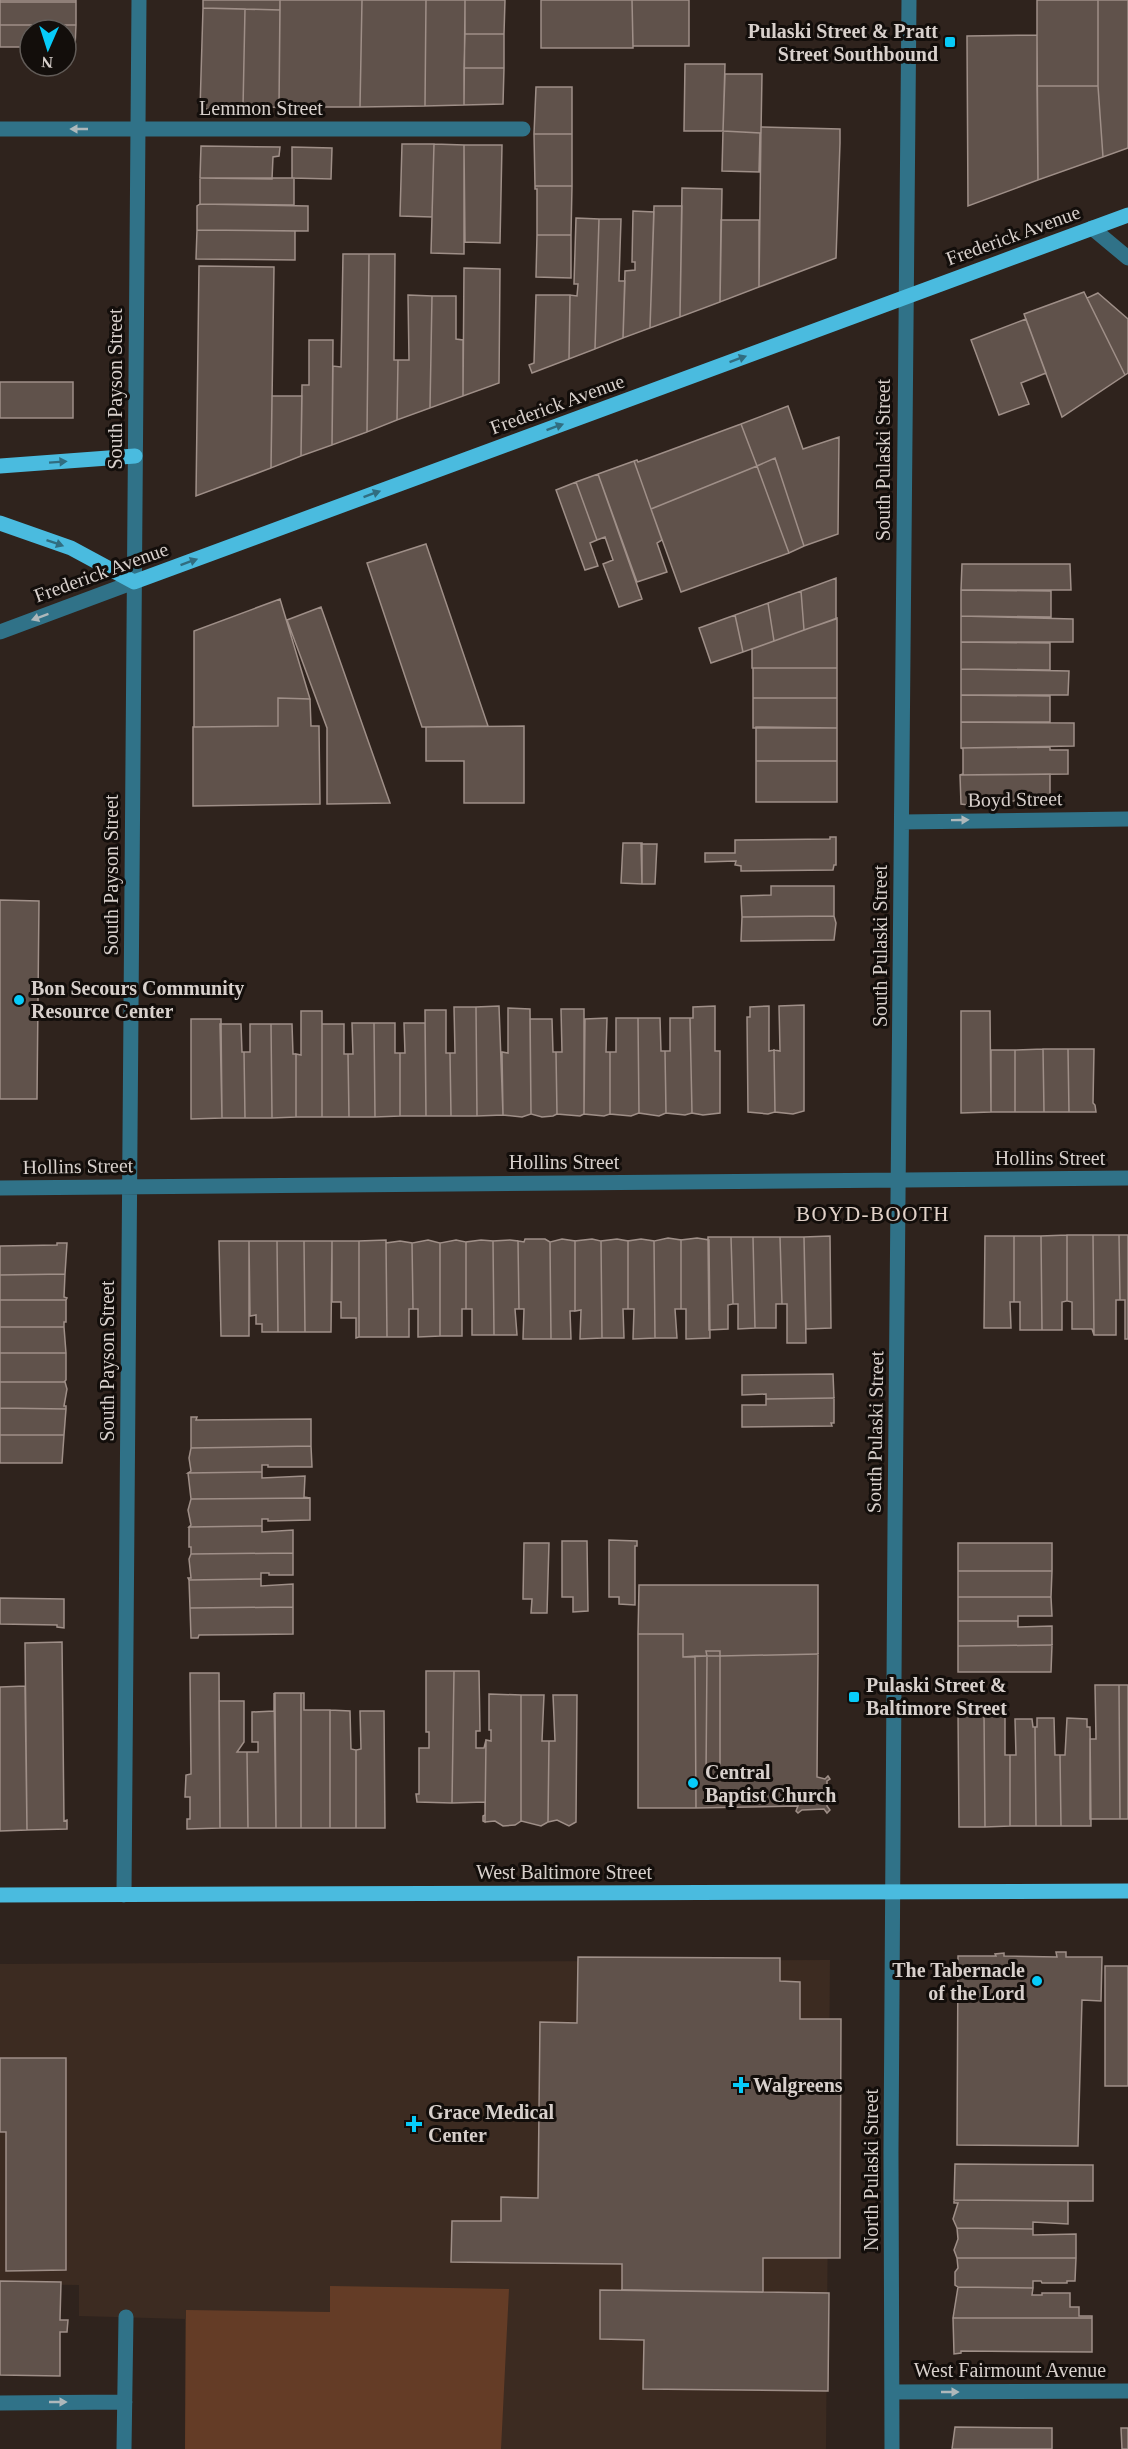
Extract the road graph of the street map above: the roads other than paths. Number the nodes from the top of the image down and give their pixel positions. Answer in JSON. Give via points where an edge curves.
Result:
{"nodes":[{"id":1,"x":139,"y":0,"type":"edge"},
{"id":2,"x":909,"y":0,"type":"edge"},
{"id":3,"x":0,"y":129,"type":"edge"},
{"id":4,"x":138,"y":129,"type":"junction"},
{"id":5,"x":523,"y":129,"type":"dead end"},
{"id":6,"x":1128,"y":214,"type":"edge"},
{"id":7,"x":1092,"y":228,"type":"junction"},
{"id":8,"x":1128,"y":258,"type":"edge"},
{"id":9,"x":905,"y":297,"type":"junction"},
{"id":10,"x":135,"y":456,"type":"junction"},
{"id":11,"x":0,"y":466,"type":"edge"},
{"id":12,"x":0,"y":523,"type":"edge"},
{"id":13,"x":134,"y":582,"type":"junction"},
{"id":14,"x":0,"y":632,"type":"edge"},
{"id":15,"x":1128,"y":819,"type":"edge"},
{"id":16,"x":902,"y":822,"type":"junction"},
{"id":17,"x":1128,"y":1178,"type":"edge"},
{"id":18,"x":900,"y":1180,"type":"junction"},
{"id":19,"x":130,"y":1186,"type":"junction"},
{"id":20,"x":0,"y":1188,"type":"edge"},
{"id":21,"x":1128,"y":1891,"type":"edge"},
{"id":22,"x":894,"y":1892,"type":"junction"},
{"id":23,"x":124,"y":1894,"type":"junction"},
{"id":24,"x":0,"y":1895,"type":"edge"},
{"id":25,"x":126,"y":2317,"type":"dead end"},
{"id":26,"x":892,"y":2391,"type":"junction"},
{"id":27,"x":1128,"y":2391,"type":"edge"},
{"id":28,"x":125,"y":2402,"type":"junction"},
{"id":29,"x":0,"y":2403,"type":"edge"},
{"id":30,"x":124,"y":2449,"type":"edge"},
{"id":31,"x":892,"y":2449,"type":"edge"}],
"edges":[{"from":1,"to":4,"type":"street","name":"South Payson Street"},
{"from":2,"to":9,"type":"street","name":"South Pulaski Street"},
{"from":4,"to":3,"type":"street","name":"Lemmon Street","one_way":true},
{"from":4,"to":5,"type":"street","name":"Lemmon Street"},
{"from":4,"to":10,"type":"street","name":"South Payson Street"},
{"from":6,"to":7,"type":"main road","name":"Frederick Avenue"},
{"from":7,"to":8,"type":"street"},
{"from":7,"to":9,"type":"main road","name":"Frederick Avenue"},
{"from":13,"to":9,"type":"main road","name":"Frederick Avenue","one_way":true},
{"from":9,"to":16,"type":"street","name":"South Pulaski Street"},
{"from":11,"to":10,"type":"main road","one_way":true},
{"from":10,"to":13,"type":"street","name":"South Payson Street"},
{"from":12,"to":13,"type":"main road","one_way":true,"via":[[71,548]]},
{"from":13,"to":14,"type":"street","name":"Frederick Avenue","one_way":true},
{"from":13,"to":19,"type":"street","name":"South Payson Street"},
{"from":16,"to":15,"type":"street","name":"Boyd Street","one_way":true},
{"from":16,"to":18,"type":"street","name":"South Pulaski Street"},
{"from":17,"to":18,"type":"street","name":"Hollins Street"},
{"from":18,"to":19,"type":"street","name":"Hollins Street"},
{"from":18,"to":22,"type":"street","name":"South Pulaski Street"},
{"from":19,"to":20,"type":"street","name":"Hollins Street"},
{"from":19,"to":23,"type":"street","name":"South Payson Street"},
{"from":21,"to":22,"type":"main road","name":"West Baltimore Street"},
{"from":22,"to":23,"type":"main road","name":"West Baltimore Street"},
{"from":22,"to":26,"type":"street","name":"North Pulaski Street"},
{"from":23,"to":24,"type":"main road","name":"West Baltimore Street"},
{"from":25,"to":28,"type":"street"},
{"from":26,"to":27,"type":"street","name":"West Fairmount Avenue","one_way":true},
{"from":26,"to":31,"type":"street","name":"North Pulaski Street"},
{"from":29,"to":28,"type":"street","one_way":true},
{"from":28,"to":30,"type":"street"}]}
